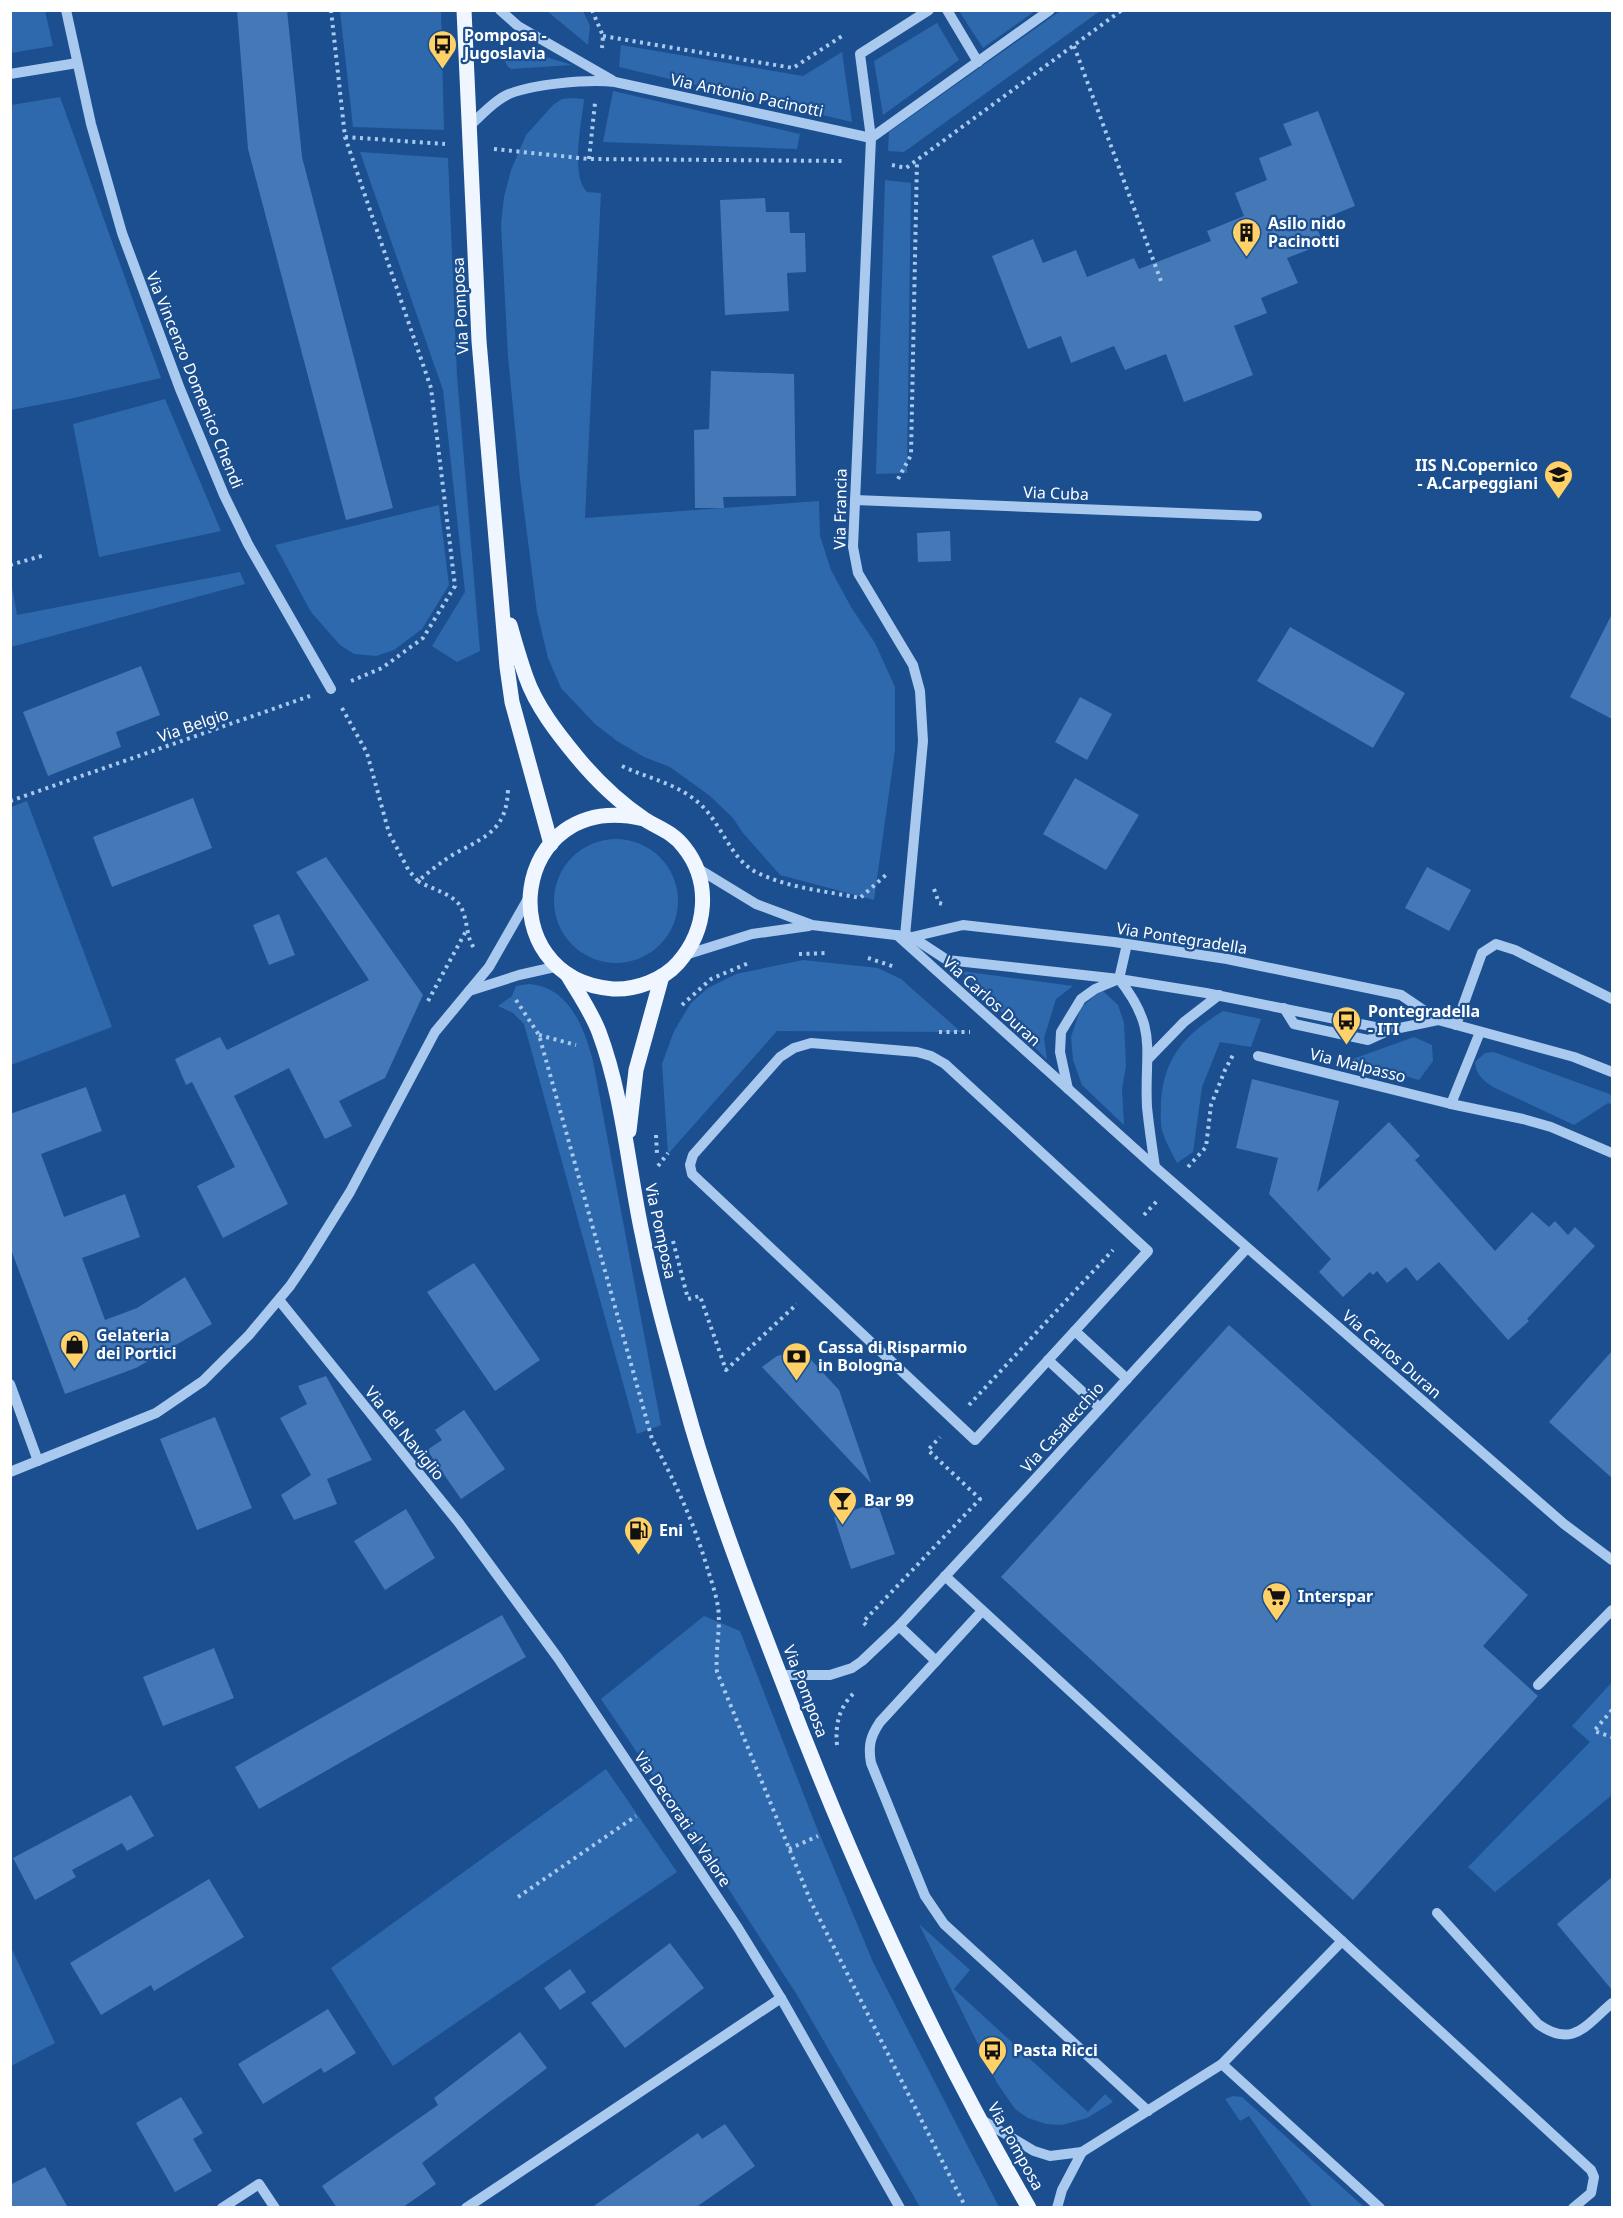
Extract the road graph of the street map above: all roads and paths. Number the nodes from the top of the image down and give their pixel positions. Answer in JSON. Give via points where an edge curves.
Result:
{"nodes":[{"id":1,"x":66,"y":10,"type":"edge"},
{"id":2,"x":331,"y":10,"type":"edge"},
{"id":3,"x":464,"y":10,"type":"edge"},
{"id":4,"x":500,"y":10,"type":"edge"},
{"id":5,"x":592,"y":10,"type":"edge"},
{"id":6,"x":929,"y":10,"type":"edge"},
{"id":7,"x":947,"y":10,"type":"edge"},
{"id":8,"x":1050,"y":10,"type":"edge"},
{"id":9,"x":1074,"y":46,"type":"dead end"},
{"id":10,"x":870,"y":47,"type":"junction"},
{"id":11,"x":978,"y":62,"type":"junction"},
{"id":12,"x":77,"y":63,"type":"junction"},
{"id":13,"x":10,"y":74,"type":"edge"},
{"id":14,"x":615,"y":82,"type":"junction"},
{"id":15,"x":470,"y":126,"type":"junction"},
{"id":16,"x":871,"y":138,"type":"junction"},
{"id":17,"x":1161,"y":281,"type":"dead end"},
{"id":18,"x":855,"y":500,"type":"junction"},
{"id":19,"x":1257,"y":516,"type":"dead end"},
{"id":20,"x":45,"y":555,"type":"dead end"},
{"id":21,"x":10,"y":565,"type":"edge"},
{"id":22,"x":502,"y":598,"type":"junction"},
{"id":23,"x":331,"y":689,"type":"junction"},
{"id":24,"x":10,"y":801,"type":"edge"},
{"id":25,"x":644,"y":819,"type":"junction"},
{"id":26,"x":551,"y":843,"type":"junction"},
{"id":27,"x":697,"y":868,"type":"junction"},
{"id":28,"x":418,"y":881,"type":"dead end"},
{"id":29,"x":529,"y":897,"type":"junction"},
{"id":30,"x":812,"y":925,"type":"junction"},
{"id":31,"x":905,"y":936,"type":"junction"},
{"id":32,"x":1127,"y":944,"type":"junction"},
{"id":33,"x":685,"y":956,"type":"junction"},
{"id":34,"x":489,"y":967,"type":"junction"},
{"id":35,"x":563,"y":970,"type":"junction"},
{"id":36,"x":662,"y":976,"type":"junction"},
{"id":37,"x":1119,"y":979,"type":"junction"},
{"id":38,"x":500,"y":982,"type":"junction"},
{"id":39,"x":468,"y":991,"type":"junction"},
{"id":40,"x":1218,"y":995,"type":"junction"},
{"id":41,"x":1612,"y":999,"type":"edge"},
{"id":42,"x":1438,"y":1020,"type":"junction"},
{"id":43,"x":1456,"y":1025,"type":"junction"},
{"id":44,"x":1480,"y":1032,"type":"junction"},
{"id":45,"x":1258,"y":1056,"type":"dead end"},
{"id":46,"x":1149,"y":1058,"type":"junction"},
{"id":47,"x":1612,"y":1072,"type":"edge"},
{"id":48,"x":1068,"y":1089,"type":"junction"},
{"id":49,"x":1451,"y":1104,"type":"junction"},
{"id":50,"x":656,"y":1124,"type":"dead end"},
{"id":51,"x":1612,"y":1153,"type":"edge"},
{"id":52,"x":628,"y":1158,"type":"junction"},
{"id":53,"x":1155,"y":1167,"type":"junction"},
{"id":54,"x":658,"y":1175,"type":"dead end"},
{"id":55,"x":1160,"y":1198,"type":"dead end"},
{"id":56,"x":1128,"y":1233,"type":"junction"},
{"id":57,"x":671,"y":1235,"type":"dead end"},
{"id":58,"x":1247,"y":1248,"type":"junction"},
{"id":59,"x":813,"y":1288,"type":"junction"},
{"id":60,"x":279,"y":1300,"type":"junction"},
{"id":61,"x":1075,"y":1331,"type":"junction"},
{"id":62,"x":1048,"y":1360,"type":"junction"},
{"id":63,"x":1127,"y":1379,"type":"junction"},
{"id":64,"x":10,"y":1384,"type":"edge"},
{"id":65,"x":1100,"y":1408,"type":"junction"},
{"id":66,"x":954,"y":1421,"type":"junction"},
{"id":67,"x":38,"y":1461,"type":"junction"},
{"id":68,"x":10,"y":1472,"type":"edge"},
{"id":69,"x":1612,"y":1560,"type":"edge"},
{"id":70,"x":945,"y":1576,"type":"junction"},
{"id":71,"x":1612,"y":1610,"type":"edge"},
{"id":72,"x":982,"y":1611,"type":"junction"},
{"id":73,"x":899,"y":1626,"type":"junction"},
{"id":74,"x":883,"y":1641,"type":"junction"},
{"id":75,"x":558,"y":1658,"type":"joint"},
{"id":76,"x":936,"y":1661,"type":"junction"},
{"id":77,"x":780,"y":1674,"type":"junction"},
{"id":78,"x":1538,"y":1685,"type":"dead end"},
{"id":79,"x":855,"y":1692,"type":"dead end"},
{"id":80,"x":1612,"y":1710,"type":"edge"},
{"id":81,"x":1612,"y":1737,"type":"edge"},
{"id":82,"x":838,"y":1750,"type":"dead end"},
{"id":83,"x":655,"y":1803,"type":"junction"},
{"id":84,"x":823,"y":1834,"type":"dead end"},
{"id":85,"x":789,"y":1849,"type":"junction"},
{"id":86,"x":518,"y":1897,"type":"dead end"},
{"id":87,"x":1437,"y":1913,"type":"dead end"},
{"id":88,"x":1342,"y":1941,"type":"junction"},
{"id":89,"x":781,"y":1998,"type":"junction"},
{"id":90,"x":1612,"y":2002,"type":"edge"},
{"id":91,"x":1222,"y":2064,"type":"junction"},
{"id":92,"x":1148,"y":2111,"type":"junction"},
{"id":93,"x":980,"y":2119,"type":"junction"},
{"id":94,"x":1082,"y":2152,"type":"junction"},
{"id":95,"x":222,"y":2208,"type":"edge"},
{"id":96,"x":275,"y":2208,"type":"edge"},
{"id":97,"x":466,"y":2208,"type":"edge"},
{"id":98,"x":900,"y":2208,"type":"edge"},
{"id":99,"x":966,"y":2208,"type":"edge"},
{"id":100,"x":1029,"y":2208,"type":"edge"},
{"id":101,"x":1057,"y":2208,"type":"edge"},
{"id":102,"x":1380,"y":2208,"type":"edge"},
{"id":103,"x":1573,"y":2208,"type":"edge"}],
"edges":[{"from":1,"to":12,"type":"street","name":"Via Vincenzo Domenico Chendi"},
{"from":2,"to":23,"type":"path","name":"Via Belgio","via":[[345,137],[431,388],[454,586],[423,638],[382,668]]},
{"from":3,"to":15,"type":"main road","name":"Via Pomposa"},
{"from":4,"to":14,"type":"street","name":"Via Antonio Pacinotti","via":[[518,26]]},
{"from":5,"to":10,"type":"path","via":[[603,36],[793,68],[856,27]]},
{"from":6,"to":10,"type":"street"},
{"from":7,"to":11,"type":"street"},
{"from":8,"to":11,"type":"street"},
{"from":9,"to":17,"type":"path"},
{"from":10,"to":16,"type":"street","via":[[860,54]]},
{"from":11,"to":16,"type":"street"},
{"from":12,"to":13,"type":"street"},
{"from":12,"to":23,"type":"street","name":"Via Vincenzo Domenico Chendi","via":[[122,232],[180,389],[248,544]]},
{"from":14,"to":15,"type":"street","name":"Via Antonio Pacinotti","via":[[563,83],[515,92],[496,102]]},
{"from":14,"to":16,"type":"street","name":"Via Antonio Pacinotti"},
{"from":15,"to":22,"type":"main road","name":"Via Pomposa","via":[[479,341]]},
{"from":16,"to":18,"type":"street","name":"Via Francia"},
{"from":18,"to":19,"type":"street","name":"Via Cuba"},
{"from":18,"to":31,"type":"street","name":"Via Francia","via":[[853,547],[858,573],[913,665],[922,705],[923,741]]},
{"from":20,"to":21,"type":"path"},
{"from":22,"to":25,"type":"main road","name":"Via Pomposa","via":[[527,680],[552,723],[595,777]]},
{"from":22,"to":26,"type":"main road","name":"Via Pomposa","via":[[512,702]]},
{"from":23,"to":24,"type":"path","name":"Via Belgio"},
{"from":25,"to":26,"type":"main road","name":"Via Pomposa","via":[[626,814],[594,817],[572,826]]},
{"from":25,"to":27,"type":"main road","name":"Via Pomposa","via":[[675,837]]},
{"from":26,"to":29,"type":"main road","name":"Via Pomposa","via":[[538,863]]},
{"from":27,"to":30,"type":"street","name":"Via Pontegradella","via":[[756,904]]},
{"from":27,"to":33,"type":"main road","name":"Via Pomposa","via":[[703,910],[699,929]]},
{"from":28,"to":34,"type":"path","via":[[455,899],[461,906],[471,944]]},
{"from":29,"to":34,"type":"street"},
{"from":29,"to":35,"type":"main road","name":"Via Pomposa","via":[[538,940]]},
{"from":30,"to":31,"type":"street","name":"Via Pontegradella"},
{"from":30,"to":33,"type":"street","name":"Via Pontegradella","via":[[752,934]]},
{"from":31,"to":32,"type":"street","name":"Via Pontegradella","via":[[963,925]]},
{"from":31,"to":37,"type":"street","name":"Via Pontegradella","via":[[947,960]]},
{"from":31,"to":48,"type":"street","name":"Via Carlos Duran"},
{"from":32,"to":37,"type":"street"},
{"from":32,"to":42,"type":"street","name":"Via Pontegradella","via":[[1227,959],[1401,994]]},
{"from":33,"to":36,"type":"main road","name":"Via Pomposa"},
{"from":34,"to":39,"type":"street"},
{"from":35,"to":36,"type":"main road","name":"Via Pomposa","via":[[586,983],[618,989]]},
{"from":35,"to":38,"type":"street"},
{"from":35,"to":52,"type":"main road","name":"Via Pomposa","via":[[590,1013],[612,1070]]},
{"from":36,"to":52,"type":"main road","name":"Via Pomposa","via":[[636,1071]]},
{"from":37,"to":40,"type":"street","name":"Via Pontegradella"},
{"from":37,"to":46,"type":"street","via":[[1143,1016]]},
{"from":37,"to":48,"type":"street","name":"Via Carlos Duran","via":[[1081,999],[1061,1032],[1060,1052]]},
{"from":38,"to":39,"type":"street"},
{"from":38,"to":85,"type":"path","via":[[539,1035],[652,1439],[690,1514],[712,1582],[718,1608],[717,1672]]},
{"from":39,"to":60,"type":"street","via":[[435,1032],[350,1192]]},
{"from":40,"to":42,"type":"street","name":"Via Pontegradella","via":[[1390,1030]]},
{"from":40,"to":46,"type":"street"},
{"from":41,"to":43,"type":"street","via":[[1496,944],[1482,953]]},
{"from":42,"to":43,"type":"street","name":"Via Pontegradella"},
{"from":43,"to":44,"type":"street","name":"Via Pontegradella"},
{"from":44,"to":47,"type":"street","name":"Via Pontegradella","via":[[1574,1057]]},
{"from":44,"to":49,"type":"street"},
{"from":45,"to":49,"type":"street","name":"Via Malpasso"},
{"from":46,"to":53,"type":"street","via":[[1147,1106]]},
{"from":48,"to":53,"type":"street","name":"Via Carlos Duran"},
{"from":49,"to":51,"type":"street","name":"Via Malpasso","via":[[1551,1127]]},
{"from":50,"to":54,"type":"path"},
{"from":52,"to":77,"type":"main road","name":"Via Pomposa","via":[[652,1279],[693,1429],[730,1543]]},
{"from":53,"to":58,"type":"street","name":"Via Carlos Duran"},
{"from":55,"to":56,"type":"path"},
{"from":56,"to":59,"type":"street","via":[[945,1064],[918,1052],[811,1043],[780,1057],[693,1155],[690,1165],[693,1174]]},
{"from":56,"to":61,"type":"street","via":[[1148,1251]]},
{"from":56,"to":66,"type":"path"},
{"from":57,"to":59,"type":"path","via":[[688,1299],[700,1296],[726,1370]]},
{"from":58,"to":63,"type":"street","name":"Via Casalecchio"},
{"from":58,"to":69,"type":"street","name":"Via Carlos Duran","via":[[1564,1524]]},
{"from":59,"to":66,"type":"street"},
{"from":60,"to":67,"type":"street","via":[[226,1359],[180,1397],[132,1424]]},
{"from":60,"to":75,"type":"street","name":"Via del Naviglio","via":[[459,1523]]},
{"from":61,"to":62,"type":"street"},
{"from":61,"to":63,"type":"street"},
{"from":62,"to":65,"type":"street"},
{"from":62,"to":66,"type":"street","via":[[975,1440]]},
{"from":63,"to":65,"type":"street","name":"Via Casalecchio"},
{"from":64,"to":67,"type":"street"},
{"from":65,"to":70,"type":"street","name":"Via Casalecchio"},
{"from":66,"to":74,"type":"path","via":[[928,1450],[980,1499],[863,1622]]},
{"from":67,"to":68,"type":"street"},
{"from":70,"to":72,"type":"street"},
{"from":70,"to":73,"type":"street","name":"Via Casalecchio"},
{"from":71,"to":78,"type":"street"},
{"from":72,"to":76,"type":"street"},
{"from":72,"to":88,"type":"street"},
{"from":73,"to":74,"type":"street"},
{"from":73,"to":76,"type":"street"},
{"from":74,"to":77,"type":"street","via":[[862,1661],[841,1673]]},
{"from":75,"to":83,"type":"street","name":"Via Decorati al Valore"},
{"from":76,"to":92,"type":"street","via":[[880,1722],[870,1736],[868,1748],[925,1896],[944,1924]]},
{"from":77,"to":93,"type":"main road","name":"Via Pomposa","via":[[861,1876]]},
{"from":79,"to":82,"type":"path","via":[[840,1712],[836,1727]]},
{"from":80,"to":81,"type":"path","via":[[1594,1731]]},
{"from":83,"to":86,"type":"path"},
{"from":83,"to":89,"type":"street","name":"Via Decorati al Valore"},
{"from":84,"to":85,"type":"path"},
{"from":85,"to":99,"type":"path","via":[[811,1902]]},
{"from":87,"to":90,"type":"street","via":[[1549,2032],[1572,2035],[1584,2029]]},
{"from":88,"to":91,"type":"street"},
{"from":88,"to":103,"type":"street","via":[[1591,2170],[1591,2193]]},
{"from":89,"to":97,"type":"street"},
{"from":89,"to":98,"type":"street","name":"Via Decorati al Valore"},
{"from":91,"to":92,"type":"street"},
{"from":91,"to":102,"type":"street"},
{"from":92,"to":94,"type":"street"},
{"from":93,"to":94,"type":"street","via":[[1034,2151],[1050,2156]]},
{"from":93,"to":100,"type":"main road","name":"Via Pomposa"},
{"from":94,"to":101,"type":"street"},
{"from":95,"to":96,"type":"street","via":[[259,2184]]}]}
